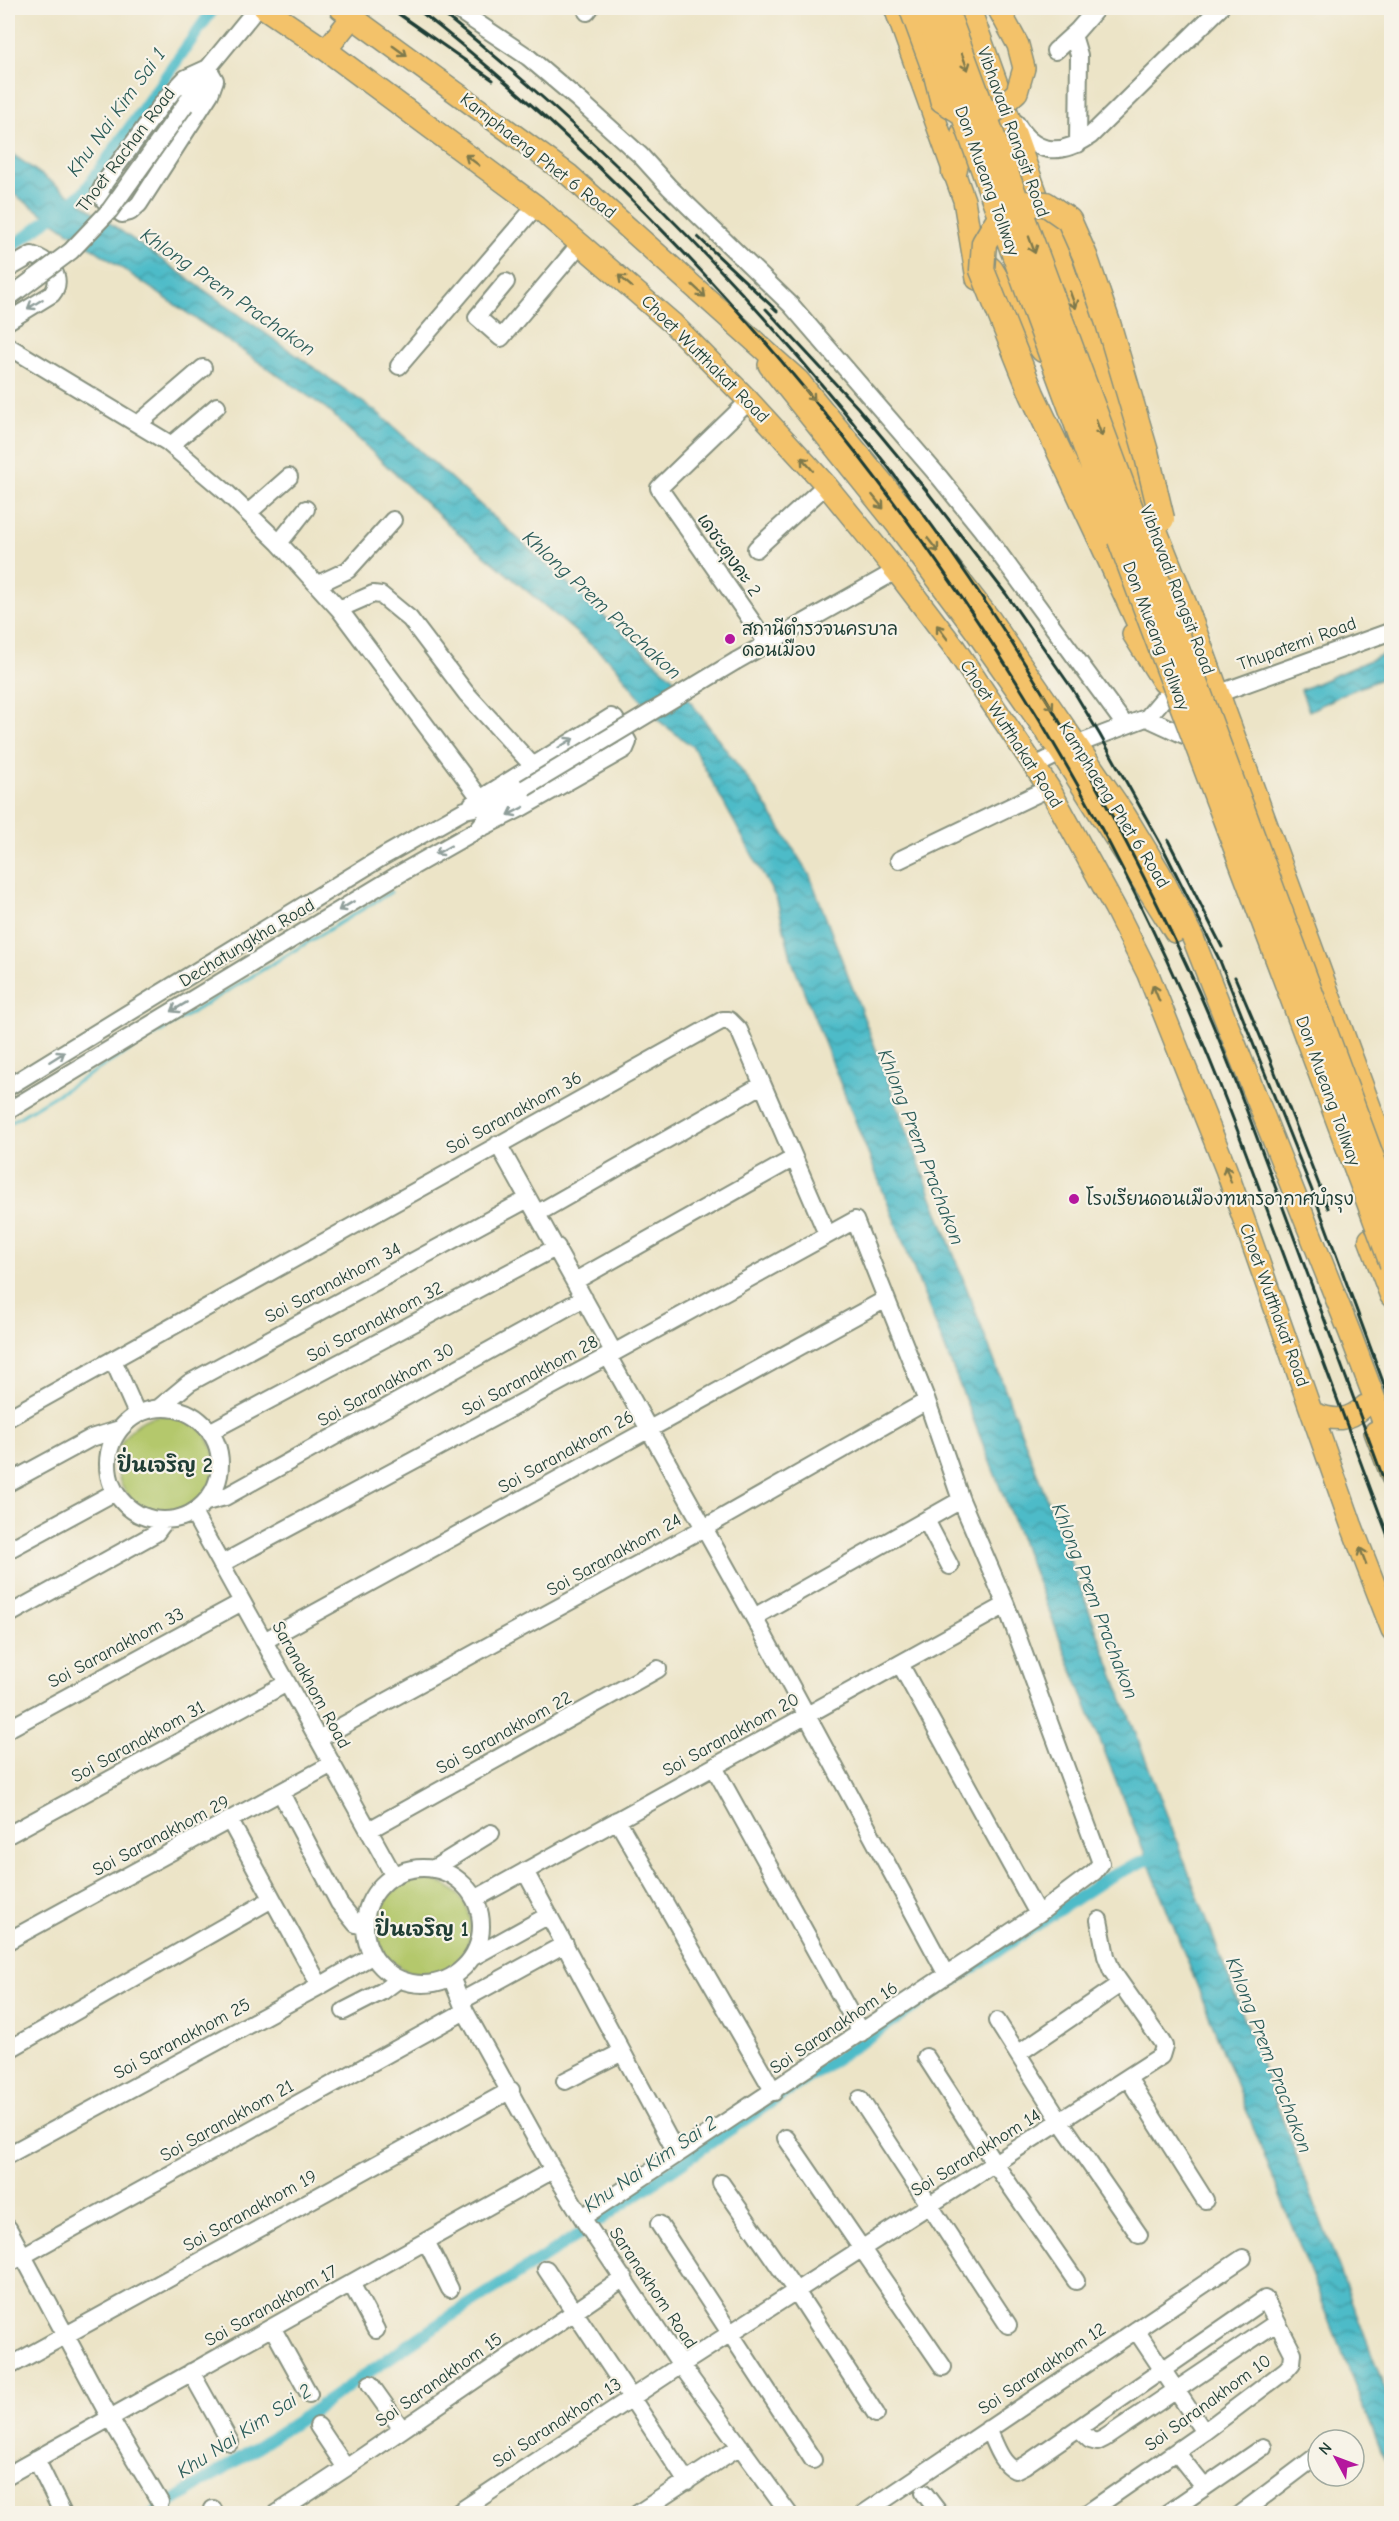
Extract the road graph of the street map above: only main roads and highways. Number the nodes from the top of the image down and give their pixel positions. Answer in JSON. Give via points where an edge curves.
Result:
{"nodes":[{"id":1,"x":264,"y":8,"type":"edge"},
{"id":2,"x":895,"y":8,"type":"edge"},
{"id":3,"x":910,"y":8,"type":"edge"},
{"id":4,"x":918,"y":8,"type":"edge"},
{"id":5,"x":925,"y":8,"type":"edge"},
{"id":6,"x":945,"y":8,"type":"edge"},
{"id":7,"x":968,"y":8,"type":"edge"},
{"id":8,"x":998,"y":8,"type":"edge"},
{"id":9,"x":346,"y":12,"type":"edge"},
{"id":10,"x":326,"y":50,"type":"junction"},
{"id":11,"x":964,"y":132,"type":"junction"},
{"id":12,"x":954,"y":172,"type":"junction"},
{"id":13,"x":971,"y":253,"type":"junction"},
{"id":14,"x":1043,"y":350,"type":"junction"},
{"id":15,"x":1185,"y":606,"type":"junction"},
{"id":16,"x":1150,"y":647,"type":"junction"},
{"id":17,"x":1166,"y":688,"type":"junction"},
{"id":18,"x":1069,"y":749,"type":"junction"},
{"id":19,"x":1392,"y":1171,"type":"edge"},
{"id":20,"x":1392,"y":1212,"type":"edge"},
{"id":21,"x":1392,"y":1264,"type":"edge"},
{"id":22,"x":1392,"y":1295,"type":"edge"},
{"id":23,"x":1365,"y":1406,"type":"junction"},
{"id":24,"x":1313,"y":1413,"type":"junction"},
{"id":25,"x":1392,"y":1445,"type":"edge"},
{"id":26,"x":1392,"y":1477,"type":"edge"},
{"id":27,"x":1392,"y":1630,"type":"edge"}],
"edges":[{"from":1,"to":10,"type":"main road","name":"Choet Wutthakat Road"},
{"from":2,"to":12,"type":"main road"},
{"from":3,"to":8,"type":"main road","bridge":true,"via":[[941,101],[964,116],[996,111],[1017,92],[1024,68],[1018,45]]},
{"from":4,"to":11,"type":"highway"},
{"from":5,"to":21,"type":"highway","name":"Don Mueang Tollway","bridge":true,"via":[[1079,433]]},
{"from":6,"to":20,"type":"highway","name":"Don Mueang Tollway","one_way":true,"bridge":true},
{"from":7,"to":15,"type":"highway","name":"Vibhavadi Rangsit Road","one_way":true,"via":[[1138,489]]},
{"from":9,"to":10,"type":"main road"},
{"from":9,"to":18,"type":"main road","name":"Kamphaeng Phet 6 Road","one_way":true,"via":[[568,175],[798,380],[990,619]]},
{"from":24,"to":10,"type":"main road","name":"Choet Wutthakat Road","one_way":true,"via":[[1226,1169],[1148,974],[1049,788],[954,646],[826,485],[691,341],[536,206]]},
{"from":11,"to":12,"type":"highway"},
{"from":11,"to":14,"type":"highway"},
{"from":12,"to":13,"type":"main road","via":[[964,200]]},
{"from":13,"to":14,"type":"highway","via":[[991,270]]},
{"from":13,"to":17,"type":"main road","via":[[986,304],[1086,533],[1131,630]]},
{"from":14,"to":16,"type":"highway"},
{"from":15,"to":16,"type":"highway","bridge":true,"via":[[1146,452],[1085,256],[1069,220],[1046,204],[1023,203],[1000,216],[984,243],[982,270],[1032,394]]},
{"from":15,"to":19,"type":"highway","name":"Vibhavadi Rangsit Road"},
{"from":16,"to":17,"type":"highway"},
{"from":17,"to":22,"type":"highway"},
{"from":18,"to":23,"type":"main road","name":"Kamphaeng Phet 6 Road","via":[[1174,928]]},
{"from":18,"to":25,"type":"main road","name":"Kamphaeng Phet 6 Road","via":[[1160,873],[1193,938]]},
{"from":23,"to":24,"type":"main road","via":[[1341,1420]]},
{"from":23,"to":26,"type":"main road","name":"Kamphaeng Phet 6 Road"},
{"from":27,"to":24,"type":"main road","name":"Choet Wutthakat Road","one_way":true}]}
